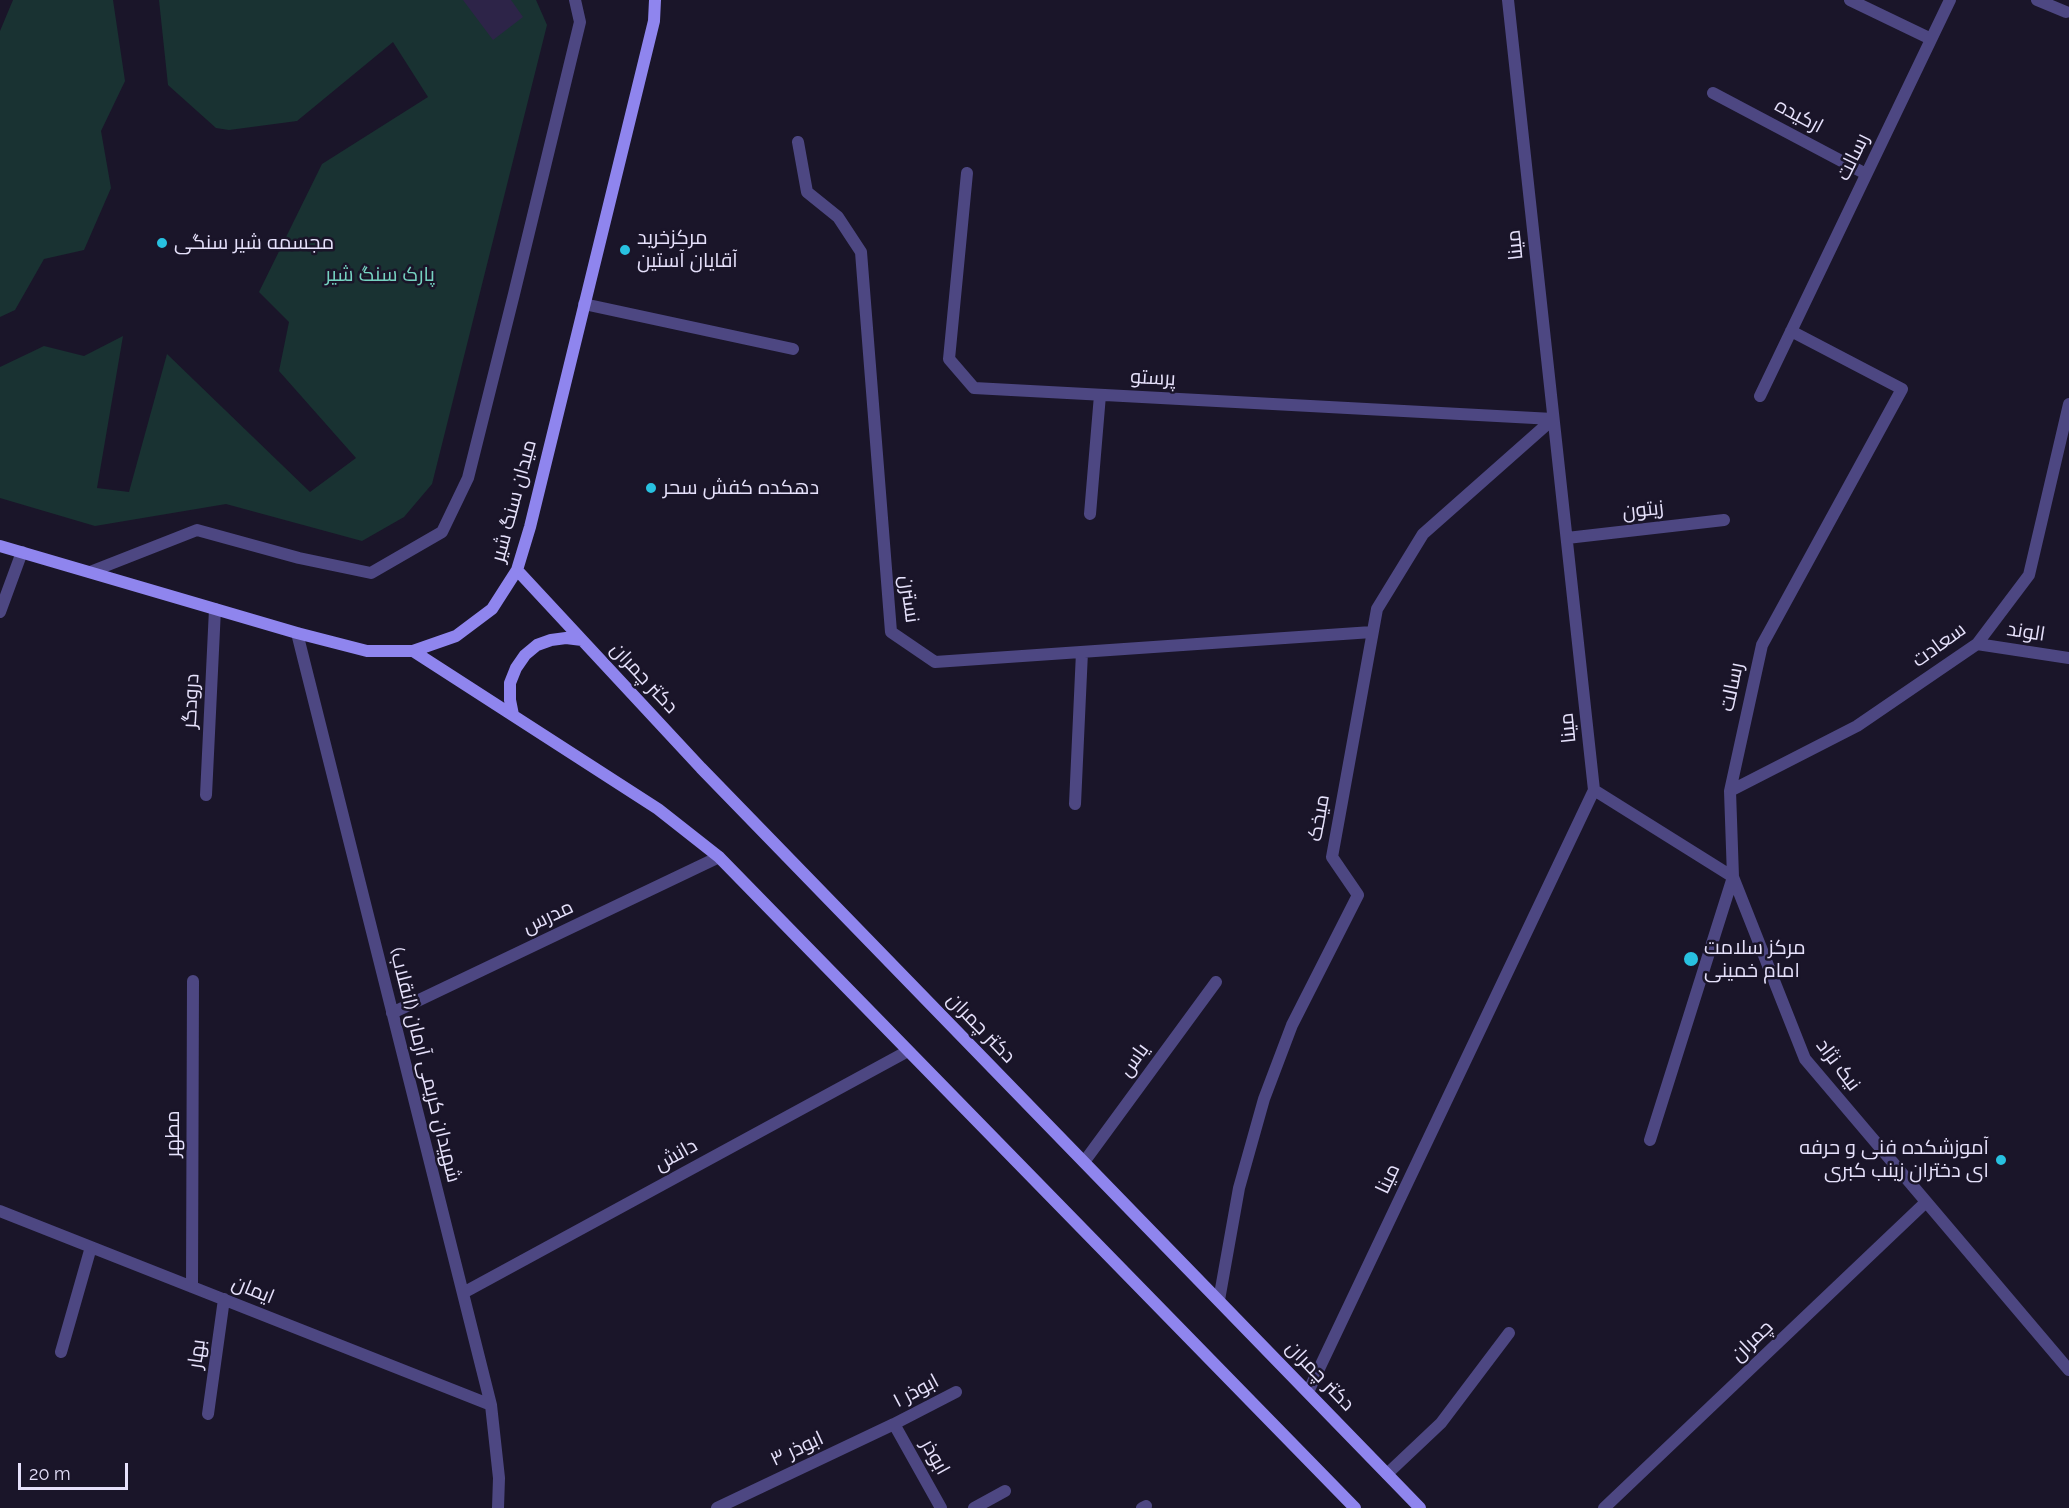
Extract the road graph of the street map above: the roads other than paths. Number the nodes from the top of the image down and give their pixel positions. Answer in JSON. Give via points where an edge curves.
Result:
{"nodes":[{"id":1,"x":575,"y":0,"type":"edge"},
{"id":2,"x":654,"y":0,"type":"edge"},
{"id":3,"x":1508,"y":0,"type":"edge"},
{"id":4,"x":1850,"y":0,"type":"edge"},
{"id":5,"x":1950,"y":0,"type":"edge"},
{"id":6,"x":2037,"y":0,"type":"edge"},
{"id":7,"x":2066,"y":12,"type":"dead end"},
{"id":8,"x":1931,"y":39,"type":"junction"},
{"id":9,"x":1713,"y":93,"type":"dead end"},
{"id":10,"x":798,"y":142,"type":"dead end"},
{"id":11,"x":967,"y":173,"type":"dead end"},
{"id":12,"x":1866,"y":174,"type":"junction"},
{"id":13,"x":584,"y":304,"type":"junction"},
{"id":14,"x":1791,"y":331,"type":"junction"},
{"id":15,"x":793,"y":349,"type":"dead end"},
{"id":16,"x":1100,"y":395,"type":"junction"},
{"id":17,"x":1760,"y":396,"type":"dead end"},
{"id":18,"x":2069,"y":404,"type":"edge"},
{"id":19,"x":1553,"y":419,"type":"junction"},
{"id":20,"x":1090,"y":514,"type":"dead end"},
{"id":21,"x":1724,"y":520,"type":"dead end"},
{"id":22,"x":1567,"y":538,"type":"junction"},
{"id":23,"x":0,"y":546,"type":"edge"},
{"id":24,"x":22,"y":552,"type":"junction"},
{"id":25,"x":517,"y":570,"type":"junction"},
{"id":26,"x":90,"y":572,"type":"junction"},
{"id":27,"x":215,"y":609,"type":"junction"},
{"id":28,"x":0,"y":612,"type":"edge"},
{"id":29,"x":1372,"y":632,"type":"junction"},
{"id":30,"x":297,"y":633,"type":"junction"},
{"id":31,"x":582,"y":640,"type":"junction"},
{"id":32,"x":1977,"y":644,"type":"junction"},
{"id":33,"x":413,"y":651,"type":"junction"},
{"id":34,"x":1082,"y":652,"type":"junction"},
{"id":35,"x":2069,"y":658,"type":"edge"},
{"id":36,"x":513,"y":715,"type":"junction"},
{"id":37,"x":1594,"y":790,"type":"junction"},
{"id":38,"x":1730,"y":791,"type":"junction"},
{"id":39,"x":206,"y":795,"type":"dead end"},
{"id":40,"x":1075,"y":804,"type":"dead end"},
{"id":41,"x":719,"y":857,"type":"junction"},
{"id":42,"x":1733,"y":877,"type":"junction"},
{"id":43,"x":193,"y":981,"type":"dead end"},
{"id":44,"x":1216,"y":982,"type":"dead end"},
{"id":45,"x":392,"y":1013,"type":"junction"},
{"id":46,"x":908,"y":1051,"type":"junction"},
{"id":47,"x":1650,"y":1140,"type":"dead end"},
{"id":48,"x":1084,"y":1162,"type":"junction"},
{"id":49,"x":1926,"y":1202,"type":"junction"},
{"id":50,"x":0,"y":1211,"type":"edge"},
{"id":51,"x":91,"y":1247,"type":"junction"},
{"id":52,"x":192,"y":1287,"type":"junction"},
{"id":53,"x":463,"y":1293,"type":"junction"},
{"id":54,"x":224,"y":1299,"type":"junction"},
{"id":55,"x":1219,"y":1300,"type":"junction"},
{"id":56,"x":1509,"y":1333,"type":"dead end"},
{"id":57,"x":61,"y":1352,"type":"dead end"},
{"id":58,"x":2069,"y":1370,"type":"edge"},
{"id":59,"x":956,"y":1392,"type":"dead end"},
{"id":60,"x":1308,"y":1392,"type":"junction"},
{"id":61,"x":491,"y":1405,"type":"junction"},
{"id":62,"x":208,"y":1414,"type":"dead end"},
{"id":63,"x":894,"y":1424,"type":"junction"},
{"id":64,"x":1387,"y":1473,"type":"junction"},
{"id":65,"x":1005,"y":1491,"type":"dead end"},
{"id":66,"x":498,"y":1508,"type":"edge"},
{"id":67,"x":717,"y":1508,"type":"edge"},
{"id":68,"x":941,"y":1508,"type":"edge"},
{"id":69,"x":974,"y":1508,"type":"edge"},
{"id":70,"x":1354,"y":1508,"type":"edge"},
{"id":71,"x":1420,"y":1508,"type":"edge"},
{"id":72,"x":1604,"y":1508,"type":"edge"}],
"edges":[{"from":1,"to":26,"type":"street","via":[[580,22],[468,478],[442,532],[371,573],[197,530]]},
{"from":2,"to":13,"type":"main road","name":"میدان سنگ شیر","via":[[654,21]]},
{"from":3,"to":19,"type":"street","name":"مینا"},
{"from":4,"to":8,"type":"street"},
{"from":5,"to":8,"type":"street","name":"رسالت"},
{"from":6,"to":7,"type":"street"},
{"from":8,"to":12,"type":"street","name":"رسالت"},
{"from":9,"to":12,"type":"street","name":"ارکیده"},
{"from":10,"to":34,"type":"street","name":"نسترن","via":[[807,192],[838,217],[861,252],[891,632],[935,662]]},
{"from":11,"to":16,"type":"street","name":"پرستو","via":[[950,359],[974,388]]},
{"from":12,"to":14,"type":"street","name":"رسالت"},
{"from":13,"to":15,"type":"street"},
{"from":13,"to":25,"type":"main road","name":"میدان سنگ شیر"},
{"from":14,"to":17,"type":"street","name":"رسالت"},
{"from":14,"to":38,"type":"street","name":"رسالت","via":[[1902,389],[1762,645]]},
{"from":16,"to":19,"type":"street","name":"پرستو"},
{"from":16,"to":20,"type":"street"},
{"from":18,"to":32,"type":"street","name":"سعادت","via":[[2029,575]]},
{"from":19,"to":22,"type":"street","name":"مینا"},
{"from":19,"to":29,"type":"street","name":"میخک","via":[[1423,534],[1377,609]]},
{"from":21,"to":22,"type":"street","name":"زیتون"},
{"from":22,"to":37,"type":"street","name":"مینا"},
{"from":23,"to":24,"type":"main road","name":"میدان سنگ شیر"},
{"from":24,"to":26,"type":"main road","name":"میدان سنگ شیر"},
{"from":24,"to":28,"type":"street"},
{"from":25,"to":31,"type":"main road","name":"دکتر چمران"},
{"from":25,"to":33,"type":"main road","name":"میدان سنگ شیر","via":[[492,609],[456,636]]},
{"from":26,"to":27,"type":"main road","name":"میدان سنگ شیر"},
{"from":27,"to":30,"type":"main road","name":"میدان سنگ شیر"},
{"from":27,"to":39,"type":"street","name":"درودگر"},
{"from":29,"to":34,"type":"street","name":"نسترن"},
{"from":29,"to":55,"type":"street","name":"میخک","via":[[1332,857],[1358,895],[1292,1025],[1264,1099],[1239,1188]]},
{"from":30,"to":33,"type":"main road","name":"میدان سنگ شیر","via":[[367,651]]},
{"from":30,"to":45,"type":"street","name":"شهیدان کریمی آرمان (انقلاب)"},
{"from":31,"to":36,"type":"main road","via":[[552,640],[525,655],[510,683]]},
{"from":31,"to":48,"type":"main road","name":"دکتر چمران"},
{"from":32,"to":35,"type":"street","name":"الوند"},
{"from":32,"to":38,"type":"street","name":"سعادت","via":[[1857,726]]},
{"from":33,"to":36,"type":"main road"},
{"from":34,"to":40,"type":"street"},
{"from":36,"to":41,"type":"main road","via":[[658,808]]},
{"from":37,"to":42,"type":"street"},
{"from":37,"to":60,"type":"street","name":"مینا"},
{"from":38,"to":42,"type":"street","name":"رسالت"},
{"from":41,"to":45,"type":"street","name":"مدرس"},
{"from":41,"to":46,"type":"main road"},
{"from":42,"to":47,"type":"street","name":"رسالت"},
{"from":42,"to":49,"type":"street","name":"نیک نژاد","via":[[1805,1059]]},
{"from":43,"to":52,"type":"street","name":"مطهر"},
{"from":44,"to":48,"type":"street","name":"یاس"},
{"from":45,"to":53,"type":"street","name":"شهیدان کریمی آرمان (انقلاب)"},
{"from":46,"to":53,"type":"street","name":"دانش"},
{"from":46,"to":70,"type":"main road"},
{"from":48,"to":55,"type":"main road","name":"دکتر چمران"},
{"from":49,"to":58,"type":"street","name":"نیک نژاد"},
{"from":49,"to":72,"type":"street","name":"چمران"},
{"from":50,"to":51,"type":"street","name":"ایمان"},
{"from":51,"to":52,"type":"street","name":"ایمان"},
{"from":51,"to":57,"type":"street"},
{"from":52,"to":54,"type":"street","name":"ایمان"},
{"from":53,"to":61,"type":"street","name":"شهیدان کریمی آرمان (انقلاب)"},
{"from":54,"to":61,"type":"street","name":"ایمان"},
{"from":54,"to":62,"type":"street","name":"بهار"},
{"from":55,"to":60,"type":"main road","name":"دکتر چمران"},
{"from":56,"to":64,"type":"street","via":[[1442,1422]]},
{"from":59,"to":63,"type":"street","name":"ابوذر ۱"},
{"from":60,"to":64,"type":"main road","name":"دکتر چمران"},
{"from":61,"to":66,"type":"street","name":"شهیدان کریمی آرمان (انقلاب)","via":[[499,1478]]},
{"from":63,"to":67,"type":"street","name":"ابوذر ۳"},
{"from":63,"to":68,"type":"street","name":"ابوذر"},
{"from":64,"to":71,"type":"main road","name":"دکتر چمران"},
{"from":65,"to":69,"type":"street"}]}
